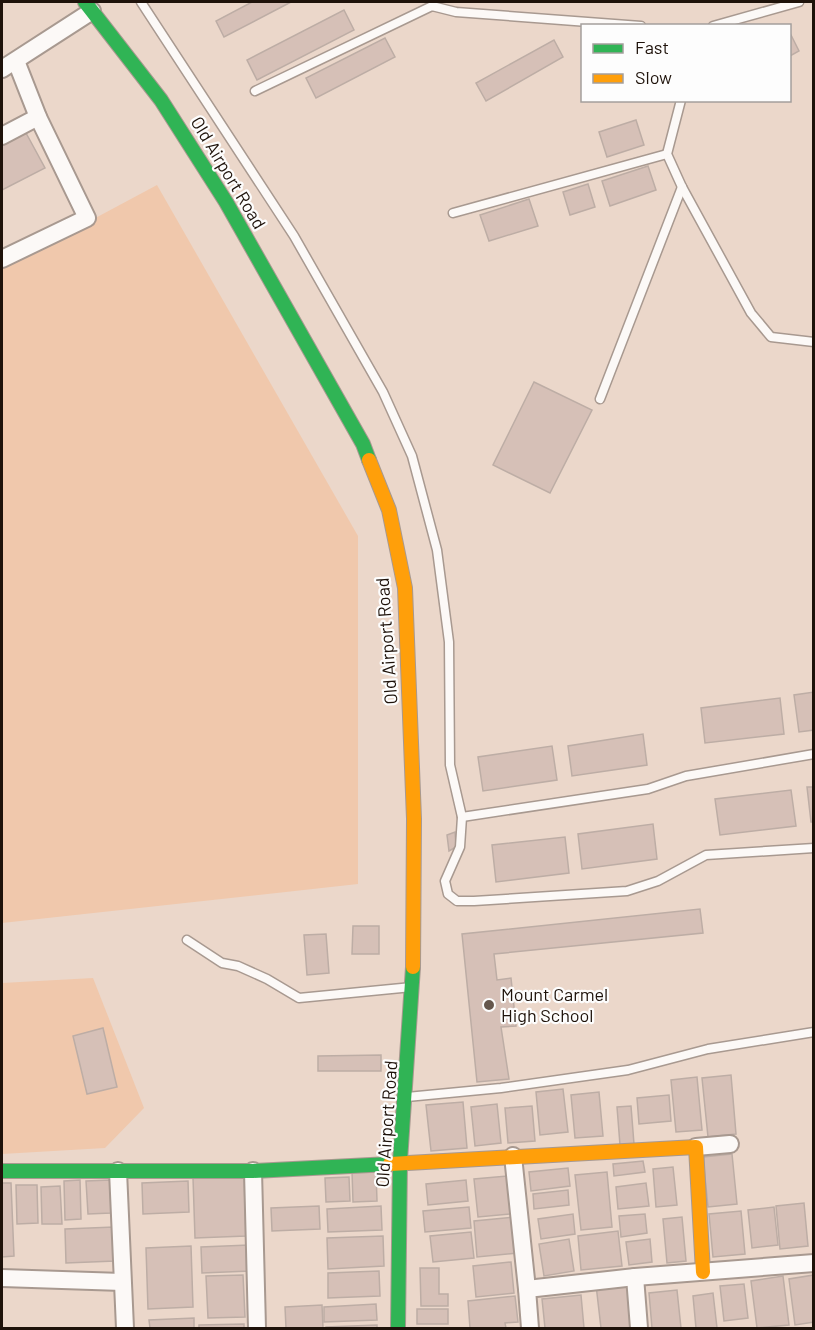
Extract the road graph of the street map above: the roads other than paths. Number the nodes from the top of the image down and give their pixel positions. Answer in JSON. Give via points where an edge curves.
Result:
{"nodes":[{"id":1,"x":141,"y":2,"type":"edge"},
{"id":2,"x":799,"y":2,"type":"edge"},
{"id":3,"x":429,"y":4,"type":"edge"},
{"id":4,"x":88,"y":6,"type":"edge"},
{"id":5,"x":615,"y":24,"type":"edge"},
{"id":6,"x":720,"y":24,"type":"edge"},
{"id":7,"x":9,"y":65,"type":"edge"},
{"id":8,"x":255,"y":91,"type":"dead end"},
{"id":9,"x":680,"y":102,"type":"edge"},
{"id":10,"x":38,"y":117,"type":"junction"},
{"id":11,"x":2,"y":136,"type":"edge"},
{"id":12,"x":667,"y":154,"type":"junction"},
{"id":13,"x":682,"y":187,"type":"junction"},
{"id":14,"x":453,"y":213,"type":"dead end"},
{"id":15,"x":2,"y":259,"type":"edge"},
{"id":16,"x":813,"y":342,"type":"edge"},
{"id":17,"x":600,"y":399,"type":"dead end"},
{"id":18,"x":813,"y":754,"type":"edge"},
{"id":19,"x":462,"y":817,"type":"junction"},
{"id":20,"x":813,"y":848,"type":"edge"},
{"id":21,"x":187,"y":940,"type":"dead end"},
{"id":22,"x":413,"y":987,"type":"junction"},
{"id":23,"x":813,"y":1032,"type":"edge"},
{"id":24,"x":407,"y":1097,"type":"junction"},
{"id":25,"x":730,"y":1144,"type":"dead end"},
{"id":26,"x":696,"y":1147,"type":"junction"},
{"id":27,"x":513,"y":1156,"type":"junction"},
{"id":28,"x":400,"y":1161,"type":"junction"},
{"id":29,"x":2,"y":1171,"type":"edge"},
{"id":30,"x":118,"y":1171,"type":"junction"},
{"id":31,"x":253,"y":1171,"type":"junction"},
{"id":32,"x":813,"y":1263,"type":"edge"},
{"id":33,"x":703,"y":1272,"type":"junction"},
{"id":34,"x":635,"y":1277,"type":"junction"},
{"id":35,"x":2,"y":1278,"type":"edge"},
{"id":36,"x":122,"y":1282,"type":"junction"},
{"id":37,"x":527,"y":1289,"type":"junction"},
{"id":38,"x":125,"y":1329,"type":"edge"},
{"id":39,"x":257,"y":1329,"type":"edge"},
{"id":40,"x":398,"y":1329,"type":"edge"},
{"id":41,"x":530,"y":1329,"type":"edge"},
{"id":42,"x":639,"y":1329,"type":"edge"}],
"edges":[{"from":1,"to":19,"type":"lane","via":[[294,236],[383,392],[412,456],[437,550],[449,642],[450,765]]},
{"from":2,"to":6,"type":"lane"},
{"from":3,"to":5,"type":"lane","via":[[456,12]]},
{"from":3,"to":8,"type":"lane"},
{"from":4,"to":7,"type":"street"},
{"from":4,"to":22,"type":"main road","name":"Old Airport Road","via":[[161,100],[226,202],[363,444],[389,510],[405,588],[414,819]]},
{"from":7,"to":10,"type":"street"},
{"from":9,"to":12,"type":"lane"},
{"from":10,"to":11,"type":"street"},
{"from":10,"to":15,"type":"street","via":[[87,218]]},
{"from":12,"to":13,"type":"lane"},
{"from":12,"to":14,"type":"lane"},
{"from":13,"to":16,"type":"lane","via":[[751,313],[771,337]]},
{"from":13,"to":17,"type":"lane"},
{"from":18,"to":19,"type":"lane","via":[[686,776],[648,789]]},
{"from":19,"to":20,"type":"lane","via":[[460,847],[445,881],[448,894],[457,901],[627,891],[658,881],[706,855]]},
{"from":21,"to":22,"type":"lane","via":[[222,963],[238,966],[299,998]]},
{"from":22,"to":24,"type":"main road","name":"Old Airport Road"},
{"from":23,"to":24,"type":"lane","via":[[708,1049],[628,1070]]},
{"from":24,"to":28,"type":"main road","name":"Old Airport Road"},
{"from":25,"to":26,"type":"street"},
{"from":26,"to":27,"type":"main road"},
{"from":26,"to":33,"type":"main road"},
{"from":27,"to":28,"type":"main road"},
{"from":27,"to":37,"type":"street"},
{"from":28,"to":31,"type":"main road"},
{"from":28,"to":40,"type":"main road","name":"Old Airport Road"},
{"from":29,"to":30,"type":"main road"},
{"from":30,"to":31,"type":"main road"},
{"from":30,"to":36,"type":"street"},
{"from":31,"to":39,"type":"street"},
{"from":32,"to":33,"type":"street"},
{"from":33,"to":34,"type":"street"},
{"from":34,"to":37,"type":"street"},
{"from":34,"to":42,"type":"street"},
{"from":35,"to":36,"type":"street"},
{"from":36,"to":38,"type":"street"},
{"from":37,"to":41,"type":"street"}]}
